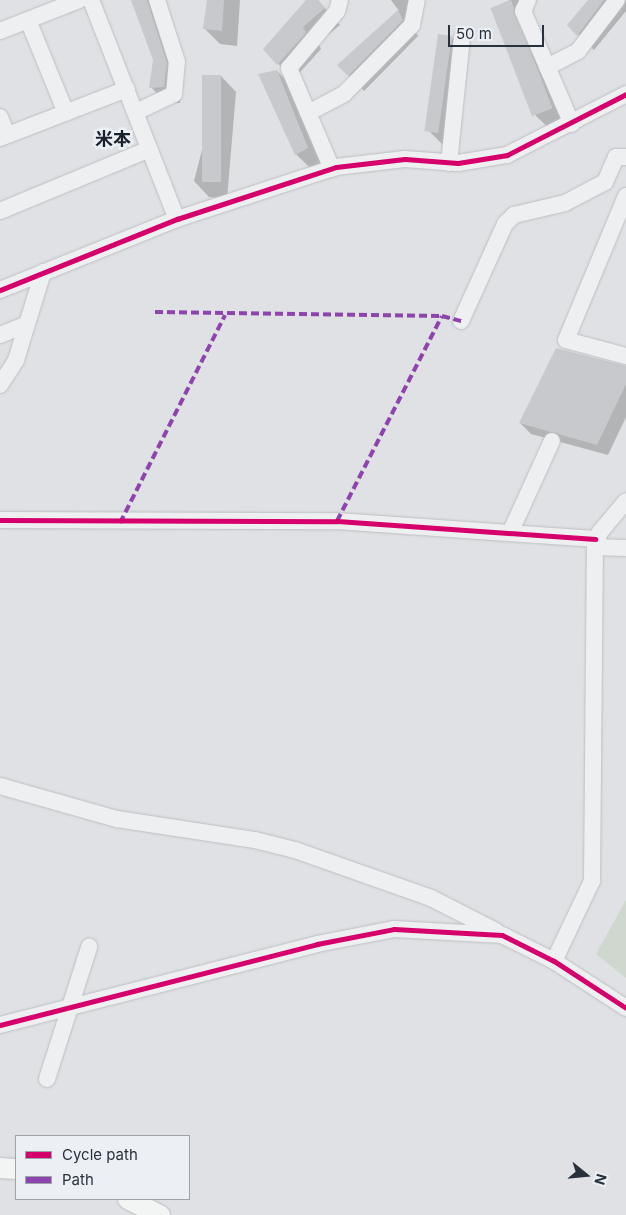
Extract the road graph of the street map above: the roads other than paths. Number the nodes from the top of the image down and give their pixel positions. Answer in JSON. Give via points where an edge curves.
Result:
{"nodes":[{"id":1,"x":79,"y":0,"type":"edge"},
{"id":2,"x":91,"y":0,"type":"edge"},
{"id":3,"x":156,"y":0,"type":"edge"},
{"id":4,"x":340,"y":0,"type":"edge"},
{"id":5,"x":417,"y":0,"type":"edge"},
{"id":6,"x":528,"y":0,"type":"edge"},
{"id":7,"x":617,"y":0,"type":"edge"},
{"id":8,"x":28,"y":20,"type":"junction"},
{"id":9,"x":0,"y":31,"type":"edge"},
{"id":10,"x":462,"y":38,"type":"dead end"},
{"id":11,"x":547,"y":67,"type":"junction"},
{"id":12,"x":127,"y":89,"type":"junction"},
{"id":13,"x":626,"y":94,"type":"edge"},
{"id":14,"x":136,"y":112,"type":"junction"},
{"id":15,"x":66,"y":113,"type":"junction"},
{"id":16,"x":308,"y":113,"type":"junction"},
{"id":17,"x":0,"y":117,"type":"edge"},
{"id":18,"x":572,"y":124,"type":"junction"},
{"id":19,"x":4,"y":137,"type":"edge"},
{"id":20,"x":150,"y":149,"type":"junction"},
{"id":21,"x":626,"y":158,"type":"edge"},
{"id":22,"x":449,"y":163,"type":"junction"},
{"id":23,"x":332,"y":168,"type":"junction"},
{"id":24,"x":626,"y":196,"type":"edge"},
{"id":25,"x":0,"y":211,"type":"edge"},
{"id":26,"x":178,"y":219,"type":"junction"},
{"id":27,"x":43,"y":272,"type":"junction"},
{"id":28,"x":0,"y":290,"type":"edge"},
{"id":29,"x":461,"y":321,"type":"dead end"},
{"id":30,"x":27,"y":324,"type":"junction"},
{"id":31,"x":0,"y":335,"type":"edge"},
{"id":32,"x":626,"y":356,"type":"edge"},
{"id":33,"x":0,"y":385,"type":"edge"},
{"id":34,"x":552,"y":441,"type":"dead end"},
{"id":35,"x":626,"y":501,"type":"edge"},
{"id":36,"x":0,"y":520,"type":"edge"},
{"id":37,"x":510,"y":533,"type":"junction"},
{"id":38,"x":595,"y":543,"type":"junction"},
{"id":39,"x":626,"y":548,"type":"edge"},
{"id":40,"x":0,"y":786,"type":"edge"},
{"id":41,"x":502,"y":935,"type":"junction"},
{"id":42,"x":89,"y":947,"type":"dead end"},
{"id":43,"x":554,"y":961,"type":"junction"},
{"id":44,"x":71,"y":1006,"type":"junction"},
{"id":45,"x":626,"y":1008,"type":"edge"},
{"id":46,"x":0,"y":1025,"type":"edge"},
{"id":47,"x":47,"y":1079,"type":"dead end"},
{"id":48,"x":0,"y":1168,"type":"edge"},
{"id":49,"x":15,"y":1169,"type":"edge"},
{"id":50,"x":130,"y":1200,"type":"edge"},
{"id":51,"x":160,"y":1215,"type":"edge"}],
"edges":[{"from":1,"to":8,"type":"street"},
{"from":2,"to":12,"type":"street"},
{"from":3,"to":14,"type":"street","via":[[177,62],[174,94]]},
{"from":4,"to":16,"type":"street","via":[[337,11],[289,68]]},
{"from":5,"to":16,"type":"street","via":[[412,25],[344,94]]},
{"from":6,"to":11,"type":"street","via":[[523,12]]},
{"from":7,"to":11,"type":"street","via":[[578,50]]},
{"from":8,"to":9,"type":"street"},
{"from":8,"to":15,"type":"street"},
{"from":10,"to":22,"type":"street"},
{"from":11,"to":18,"type":"street"},
{"from":12,"to":14,"type":"street"},
{"from":12,"to":15,"type":"street"},
{"from":13,"to":18,"type":"street"},
{"from":14,"to":20,"type":"street"},
{"from":15,"to":19,"type":"street"},
{"from":16,"to":23,"type":"street"},
{"from":17,"to":19,"type":"street"},
{"from":18,"to":22,"type":"street","via":[[507,155]]},
{"from":20,"to":25,"type":"street"},
{"from":20,"to":26,"type":"street"},
{"from":21,"to":29,"type":"street","via":[[616,157],[605,182],[565,203],[514,215],[505,224]]},
{"from":22,"to":23,"type":"street","via":[[383,160]]},
{"from":23,"to":26,"type":"street"},
{"from":24,"to":32,"type":"street","via":[[566,340]]},
{"from":26,"to":27,"type":"street"},
{"from":27,"to":28,"type":"street"},
{"from":27,"to":30,"type":"street"},
{"from":30,"to":31,"type":"street"},
{"from":30,"to":33,"type":"street","via":[[16,360]]},
{"from":34,"to":37,"type":"street"},
{"from":35,"to":38,"type":"street"},
{"from":36,"to":37,"type":"street","via":[[337,521]]},
{"from":37,"to":38,"type":"street"},
{"from":38,"to":39,"type":"street"},
{"from":38,"to":43,"type":"street","via":[[592,881]]},
{"from":40,"to":41,"type":"street","via":[[117,819],[255,840],[295,850],[431,898]]},
{"from":41,"to":43,"type":"street"},
{"from":41,"to":44,"type":"street","via":[[394,929]]},
{"from":42,"to":44,"type":"street"},
{"from":43,"to":45,"type":"street"},
{"from":44,"to":46,"type":"street"},
{"from":44,"to":47,"type":"street"},
{"from":48,"to":49,"type":"main road"},
{"from":50,"to":51,"type":"main road"}]}
